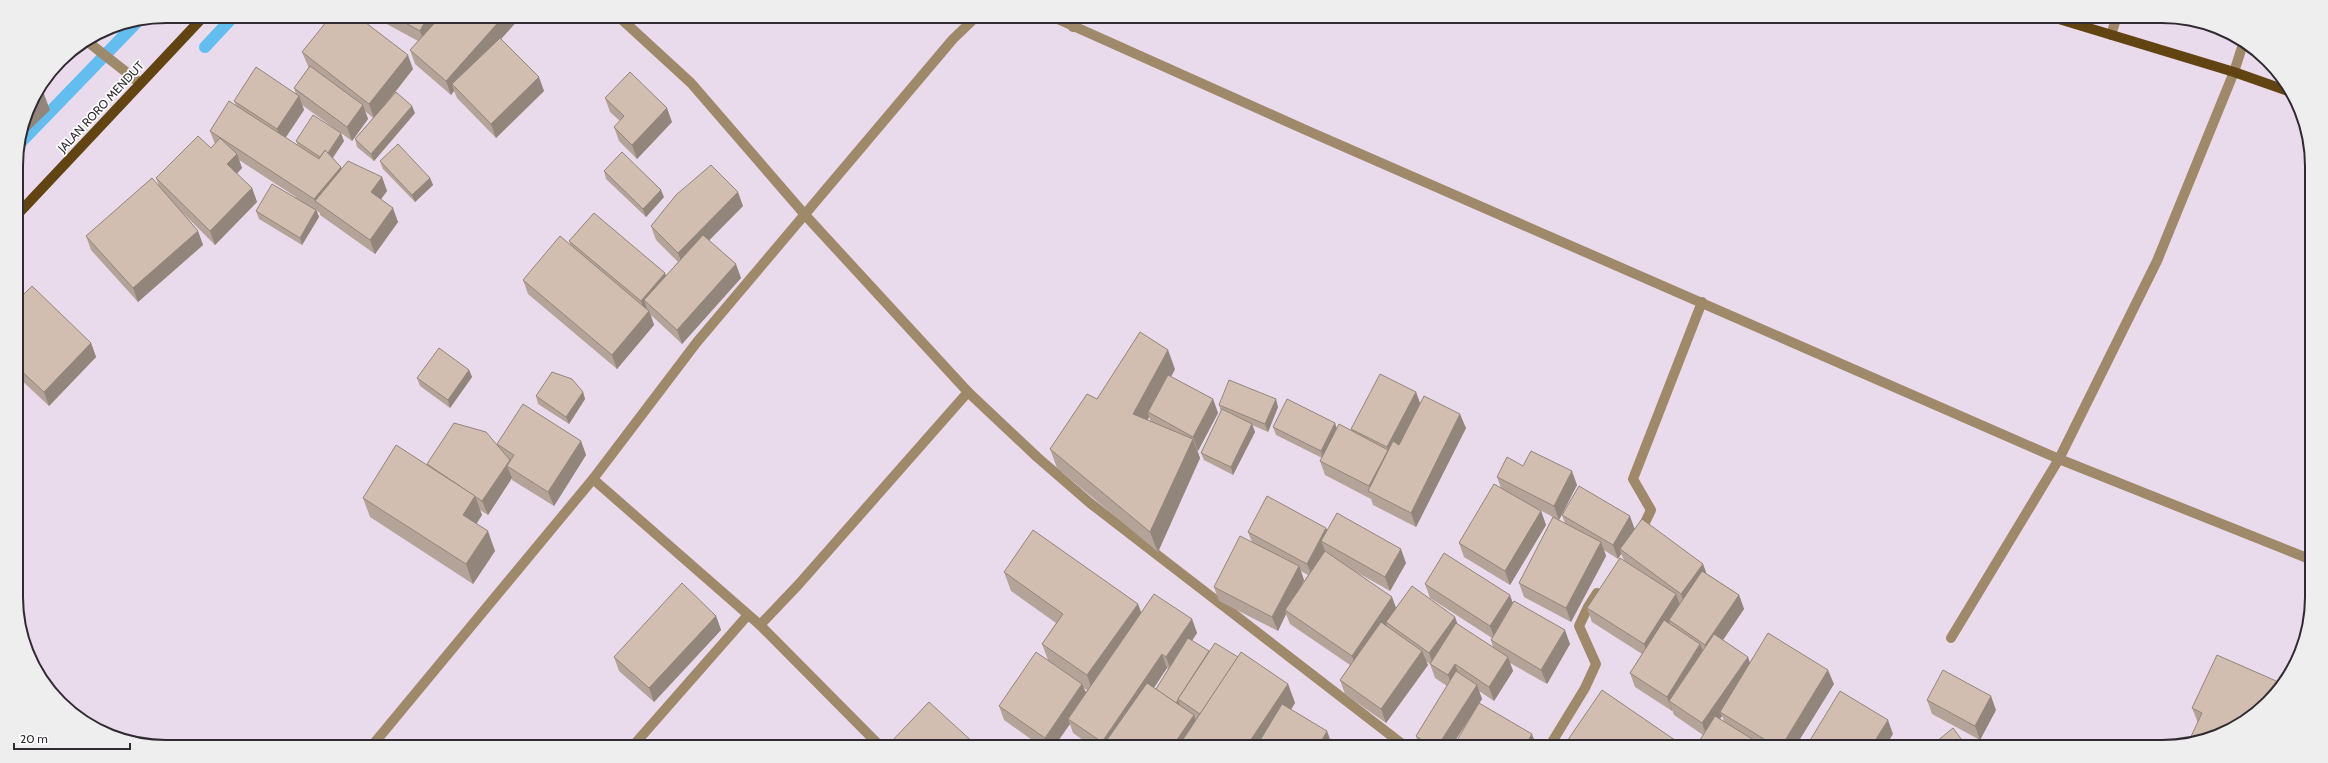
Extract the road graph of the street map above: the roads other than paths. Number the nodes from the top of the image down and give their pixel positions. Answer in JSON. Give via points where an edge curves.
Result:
{"nodes":[{"id":1,"x":197,"y":23,"type":"edge"},
{"id":2,"x":626,"y":23,"type":"edge"},
{"id":3,"x":970,"y":23,"type":"edge"},
{"id":4,"x":1065,"y":23,"type":"edge"},
{"id":5,"x":1075,"y":23,"type":"edge"},
{"id":6,"x":2072,"y":23,"type":"edge"},
{"id":7,"x":2115,"y":23,"type":"edge"},
{"id":8,"x":1073,"y":27,"type":"junction"},
{"id":9,"x":2111,"y":35,"type":"junction"},
{"id":10,"x":91,"y":44,"type":"edge"},
{"id":11,"x":2242,"y":48,"type":"edge"},
{"id":12,"x":2234,"y":72,"type":"junction"},
{"id":13,"x":140,"y":83,"type":"junction"},
{"id":14,"x":2282,"y":89,"type":"edge"},
{"id":15,"x":23,"y":209,"type":"edge"},
{"id":16,"x":806,"y":216,"type":"junction"},
{"id":17,"x":1702,"y":302,"type":"junction"},
{"id":18,"x":968,"y":392,"type":"junction"},
{"id":19,"x":2059,"y":459,"type":"junction"},
{"id":20,"x":594,"y":479,"type":"junction"},
{"id":21,"x":1636,"y":539,"type":"edge"},
{"id":22,"x":2305,"y":557,"type":"edge"},
{"id":23,"x":1605,"y":582,"type":"edge"},
{"id":24,"x":747,"y":616,"type":"junction"},
{"id":25,"x":760,"y":625,"type":"junction"},
{"id":26,"x":1951,"y":638,"type":"dead end"},
{"id":27,"x":377,"y":740,"type":"edge"},
{"id":28,"x":638,"y":740,"type":"edge"},
{"id":29,"x":874,"y":740,"type":"edge"},
{"id":30,"x":1397,"y":740,"type":"edge"},
{"id":31,"x":1553,"y":740,"type":"edge"}],
"edges":[{"from":1,"to":13,"type":"main road","name":"JALAN RORO MENDUT"},
{"from":2,"to":16,"type":"street","via":[[691,83]]},
{"from":3,"to":16,"type":"street","via":[[953,39]]},
{"from":4,"to":8,"type":"street"},
{"from":5,"to":8,"type":"street"},
{"from":6,"to":9,"type":"main road"},
{"from":7,"to":9,"type":"street"},
{"from":8,"to":17,"type":"street"},
{"from":9,"to":12,"type":"main road"},
{"from":10,"to":13,"type":"street"},
{"from":11,"to":12,"type":"street"},
{"from":12,"to":14,"type":"main road"},
{"from":12,"to":19,"type":"street","via":[[2157,261]]},
{"from":13,"to":15,"type":"main road","name":"JALAN RORO MENDUT"},
{"from":16,"to":18,"type":"street"},
{"from":16,"to":20,"type":"street","via":[[697,342]]},
{"from":17,"to":19,"type":"street"},
{"from":17,"to":21,"type":"street","via":[[1633,479],[1652,510]]},
{"from":18,"to":25,"type":"street"},
{"from":18,"to":30,"type":"street","via":[[1090,503]]},
{"from":19,"to":22,"type":"street"},
{"from":19,"to":26,"type":"street"},
{"from":20,"to":24,"type":"street"},
{"from":20,"to":27,"type":"street"},
{"from":23,"to":31,"type":"street","via":[[1579,626],[1596,664],[1585,688]]},
{"from":24,"to":25,"type":"street"},
{"from":24,"to":28,"type":"street"},
{"from":25,"to":29,"type":"street"}]}
